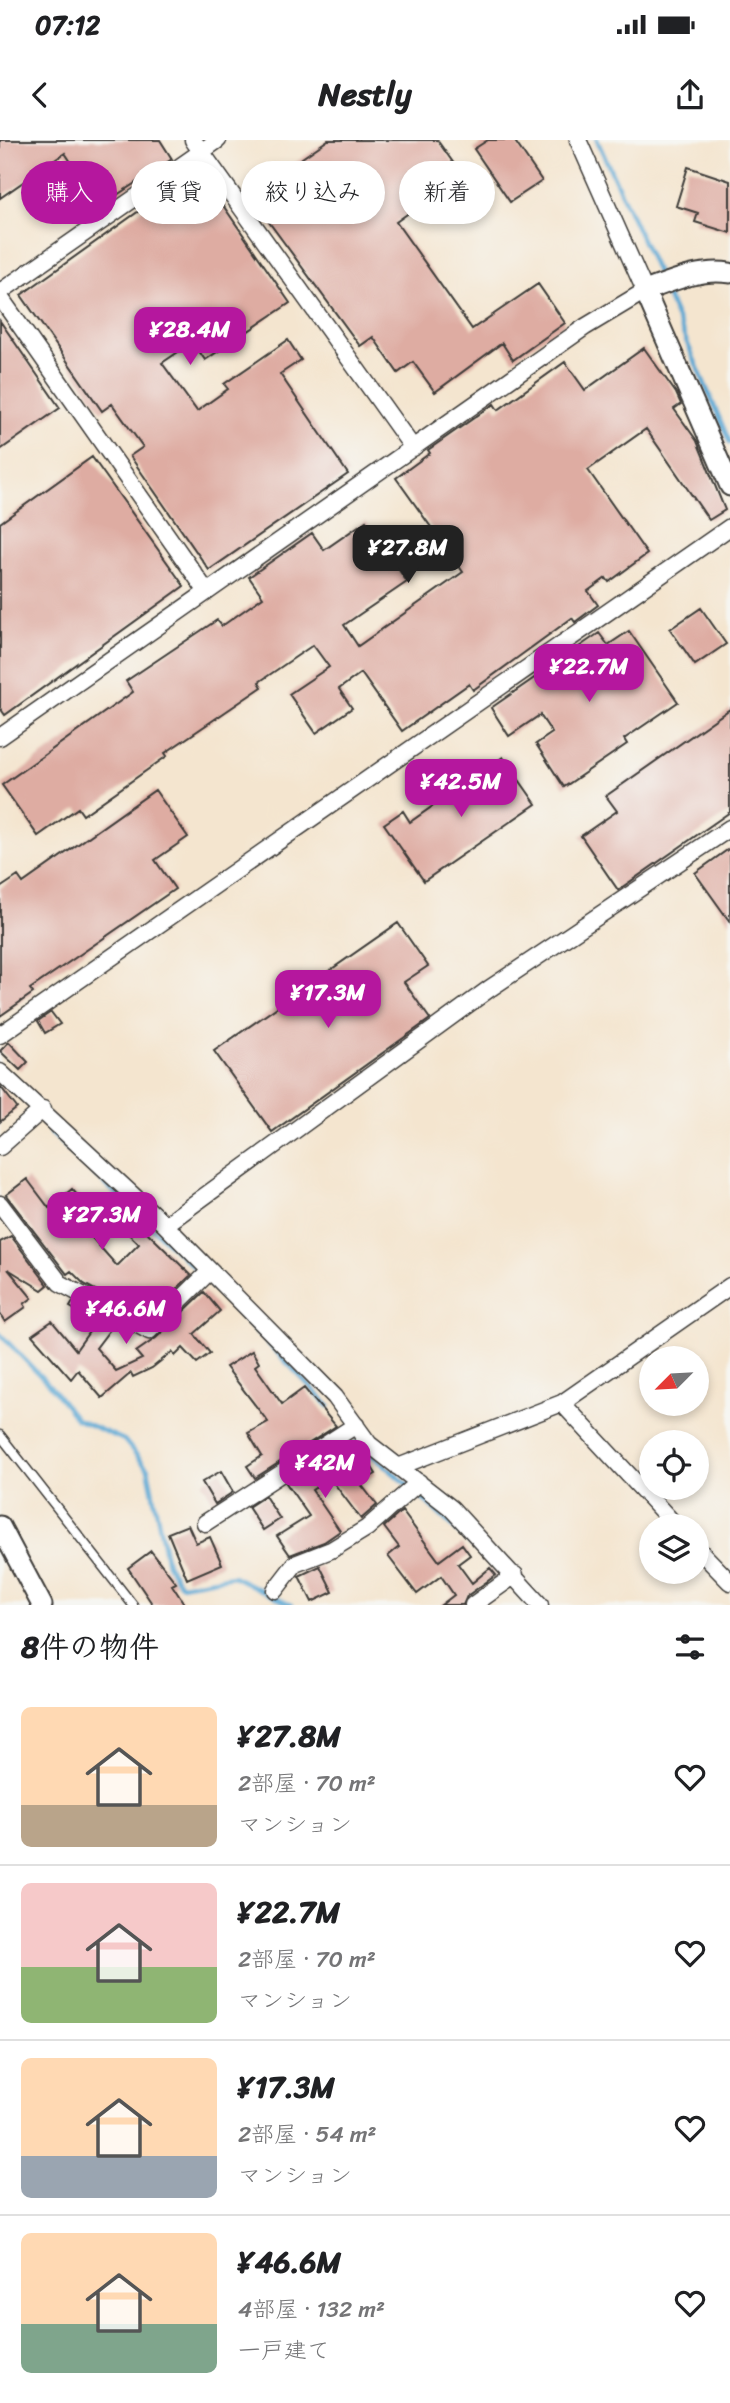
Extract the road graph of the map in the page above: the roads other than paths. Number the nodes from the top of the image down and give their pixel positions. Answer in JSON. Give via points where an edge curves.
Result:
{"nodes":[{"id":1,"x":218,"y":140,"type":"edge"},
{"id":2,"x":578,"y":140,"type":"edge"},
{"id":3,"x":197,"y":146,"type":"edge"},
{"id":4,"x":730,"y":273,"type":"edge"},
{"id":5,"x":645,"y":291,"type":"junction"},
{"id":6,"x":0,"y":295,"type":"edge"},
{"id":7,"x":413,"y":448,"type":"junction"},
{"id":8,"x":730,"y":486,"type":"edge"},
{"id":9,"x":730,"y":527,"type":"edge"},
{"id":10,"x":207,"y":592,"type":"junction"},
{"id":11,"x":1,"y":735,"type":"edge"},
{"id":12,"x":730,"y":828,"type":"edge"},
{"id":13,"x":0,"y":1035,"type":"edge"},
{"id":14,"x":0,"y":1072,"type":"edge"},
{"id":15,"x":43,"y":1109,"type":"junction"},
{"id":16,"x":0,"y":1147,"type":"edge"},
{"id":17,"x":0,"y":1204,"type":"edge"},
{"id":18,"x":164,"y":1225,"type":"junction"},
{"id":19,"x":210,"y":1271,"type":"junction"},
{"id":20,"x":730,"y":1286,"type":"edge"},
{"id":21,"x":562,"y":1403,"type":"junction"},
{"id":22,"x":356,"y":1425,"type":"junction"},
{"id":23,"x":0,"y":1435,"type":"edge"},
{"id":24,"x":398,"y":1467,"type":"junction"},
{"id":25,"x":419,"y":1482,"type":"junction"},
{"id":26,"x":665,"y":1514,"type":"edge"},
{"id":27,"x":205,"y":1523,"type":"dead end"},
{"id":28,"x":0,"y":1526,"type":"edge"},
{"id":29,"x":709,"y":1560,"type":"edge"},
{"id":30,"x":515,"y":1575,"type":"junction"},
{"id":31,"x":730,"y":1582,"type":"edge"},
{"id":32,"x":275,"y":1590,"type":"dead end"},
{"id":33,"x":42,"y":1605,"type":"edge"},
{"id":34,"x":133,"y":1605,"type":"edge"},
{"id":35,"x":473,"y":1605,"type":"edge"},
{"id":36,"x":540,"y":1605,"type":"edge"}],
"edges":[{"from":1,"to":3,"type":"street"},
{"from":2,"to":5,"type":"street"},
{"from":3,"to":6,"type":"street"},
{"from":3,"to":7,"type":"street"},
{"from":4,"to":5,"type":"street","via":[[681,277]]},
{"from":5,"to":7,"type":"street","via":[[585,327]]},
{"from":5,"to":8,"type":"street"},
{"from":6,"to":10,"type":"street"},
{"from":7,"to":10,"type":"street"},
{"from":9,"to":13,"type":"street"},
{"from":10,"to":11,"type":"street"},
{"from":12,"to":18,"type":"street","via":[[489,989]]},
{"from":14,"to":15,"type":"street"},
{"from":15,"to":16,"type":"street"},
{"from":15,"to":18,"type":"street"},
{"from":17,"to":19,"type":"street","via":[[60,1283],[149,1331]]},
{"from":18,"to":19,"type":"street"},
{"from":19,"to":22,"type":"street","via":[[335,1397]]},
{"from":20,"to":21,"type":"street"},
{"from":21,"to":24,"type":"street"},
{"from":21,"to":26,"type":"street"},
{"from":22,"to":24,"type":"street","via":[[369,1444]]},
{"from":22,"to":27,"type":"street"},
{"from":23,"to":34,"type":"lane"},
{"from":24,"to":25,"type":"street"},
{"from":25,"to":30,"type":"street","via":[[451,1508]]},
{"from":25,"to":32,"type":"street","via":[[367,1528],[331,1550],[295,1564]]},
{"from":28,"to":33,"type":"street"},
{"from":29,"to":31,"type":"street"},
{"from":30,"to":35,"type":"street"},
{"from":30,"to":36,"type":"street"}]}
